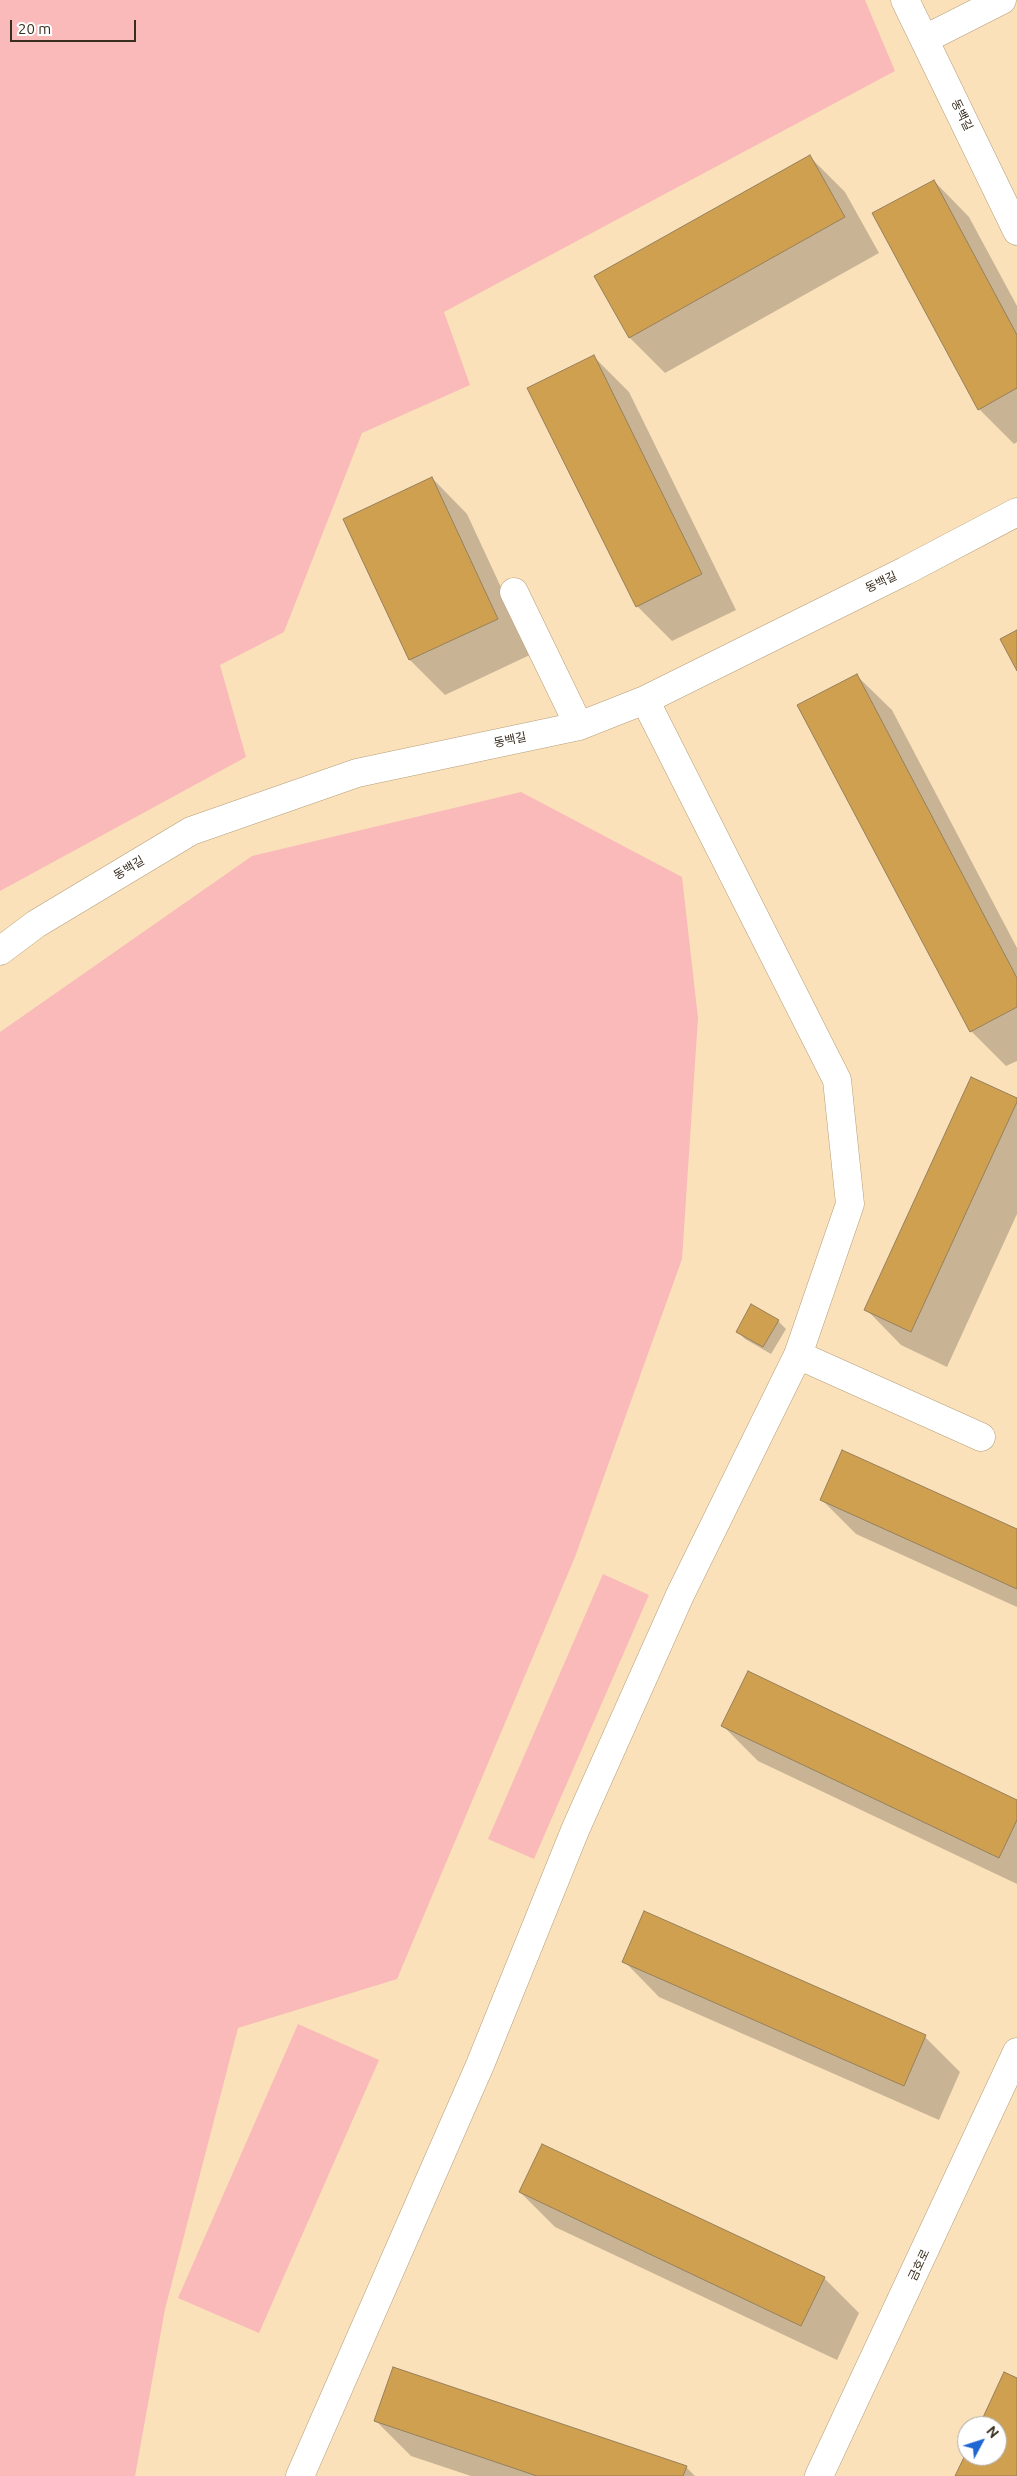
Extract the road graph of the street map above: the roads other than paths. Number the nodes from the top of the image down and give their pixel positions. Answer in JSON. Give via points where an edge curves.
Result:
{"nodes":[{"id":1,"x":905,"y":0,"type":"edge"},
{"id":2,"x":1002,"y":0,"type":"edge"},
{"id":3,"x":925,"y":39,"type":"junction"},
{"id":4,"x":1017,"y":231,"type":"edge"},
{"id":5,"x":1017,"y":512,"type":"edge"},
{"id":6,"x":514,"y":592,"type":"dead end"},
{"id":7,"x":645,"y":700,"type":"junction"},
{"id":8,"x":579,"y":726,"type":"junction"},
{"id":9,"x":0,"y":951,"type":"edge"},
{"id":10,"x":798,"y":1355,"type":"junction"},
{"id":11,"x":981,"y":1437,"type":"dead end"},
{"id":12,"x":1017,"y":2052,"type":"edge"},
{"id":13,"x":300,"y":2476,"type":"edge"},
{"id":14,"x":819,"y":2476,"type":"edge"}],
"edges":[{"from":1,"to":3,"type":"street","name":"동백길"},
{"from":2,"to":3,"type":"street"},
{"from":3,"to":4,"type":"street","name":"동백길"},
{"from":5,"to":7,"type":"street","name":"동백길"},
{"from":6,"to":8,"type":"street"},
{"from":7,"to":8,"type":"street","name":"동백길"},
{"from":7,"to":10,"type":"street","via":[[837,1080],[850,1204]]},
{"from":8,"to":9,"type":"street","name":"동백길","via":[[357,773],[191,831],[36,924]]},
{"from":10,"to":11,"type":"street"},
{"from":10,"to":13,"type":"street","via":[[680,1595],[592,1792],[480,2064]]},
{"from":12,"to":14,"type":"street","name":"금호로"}]}
